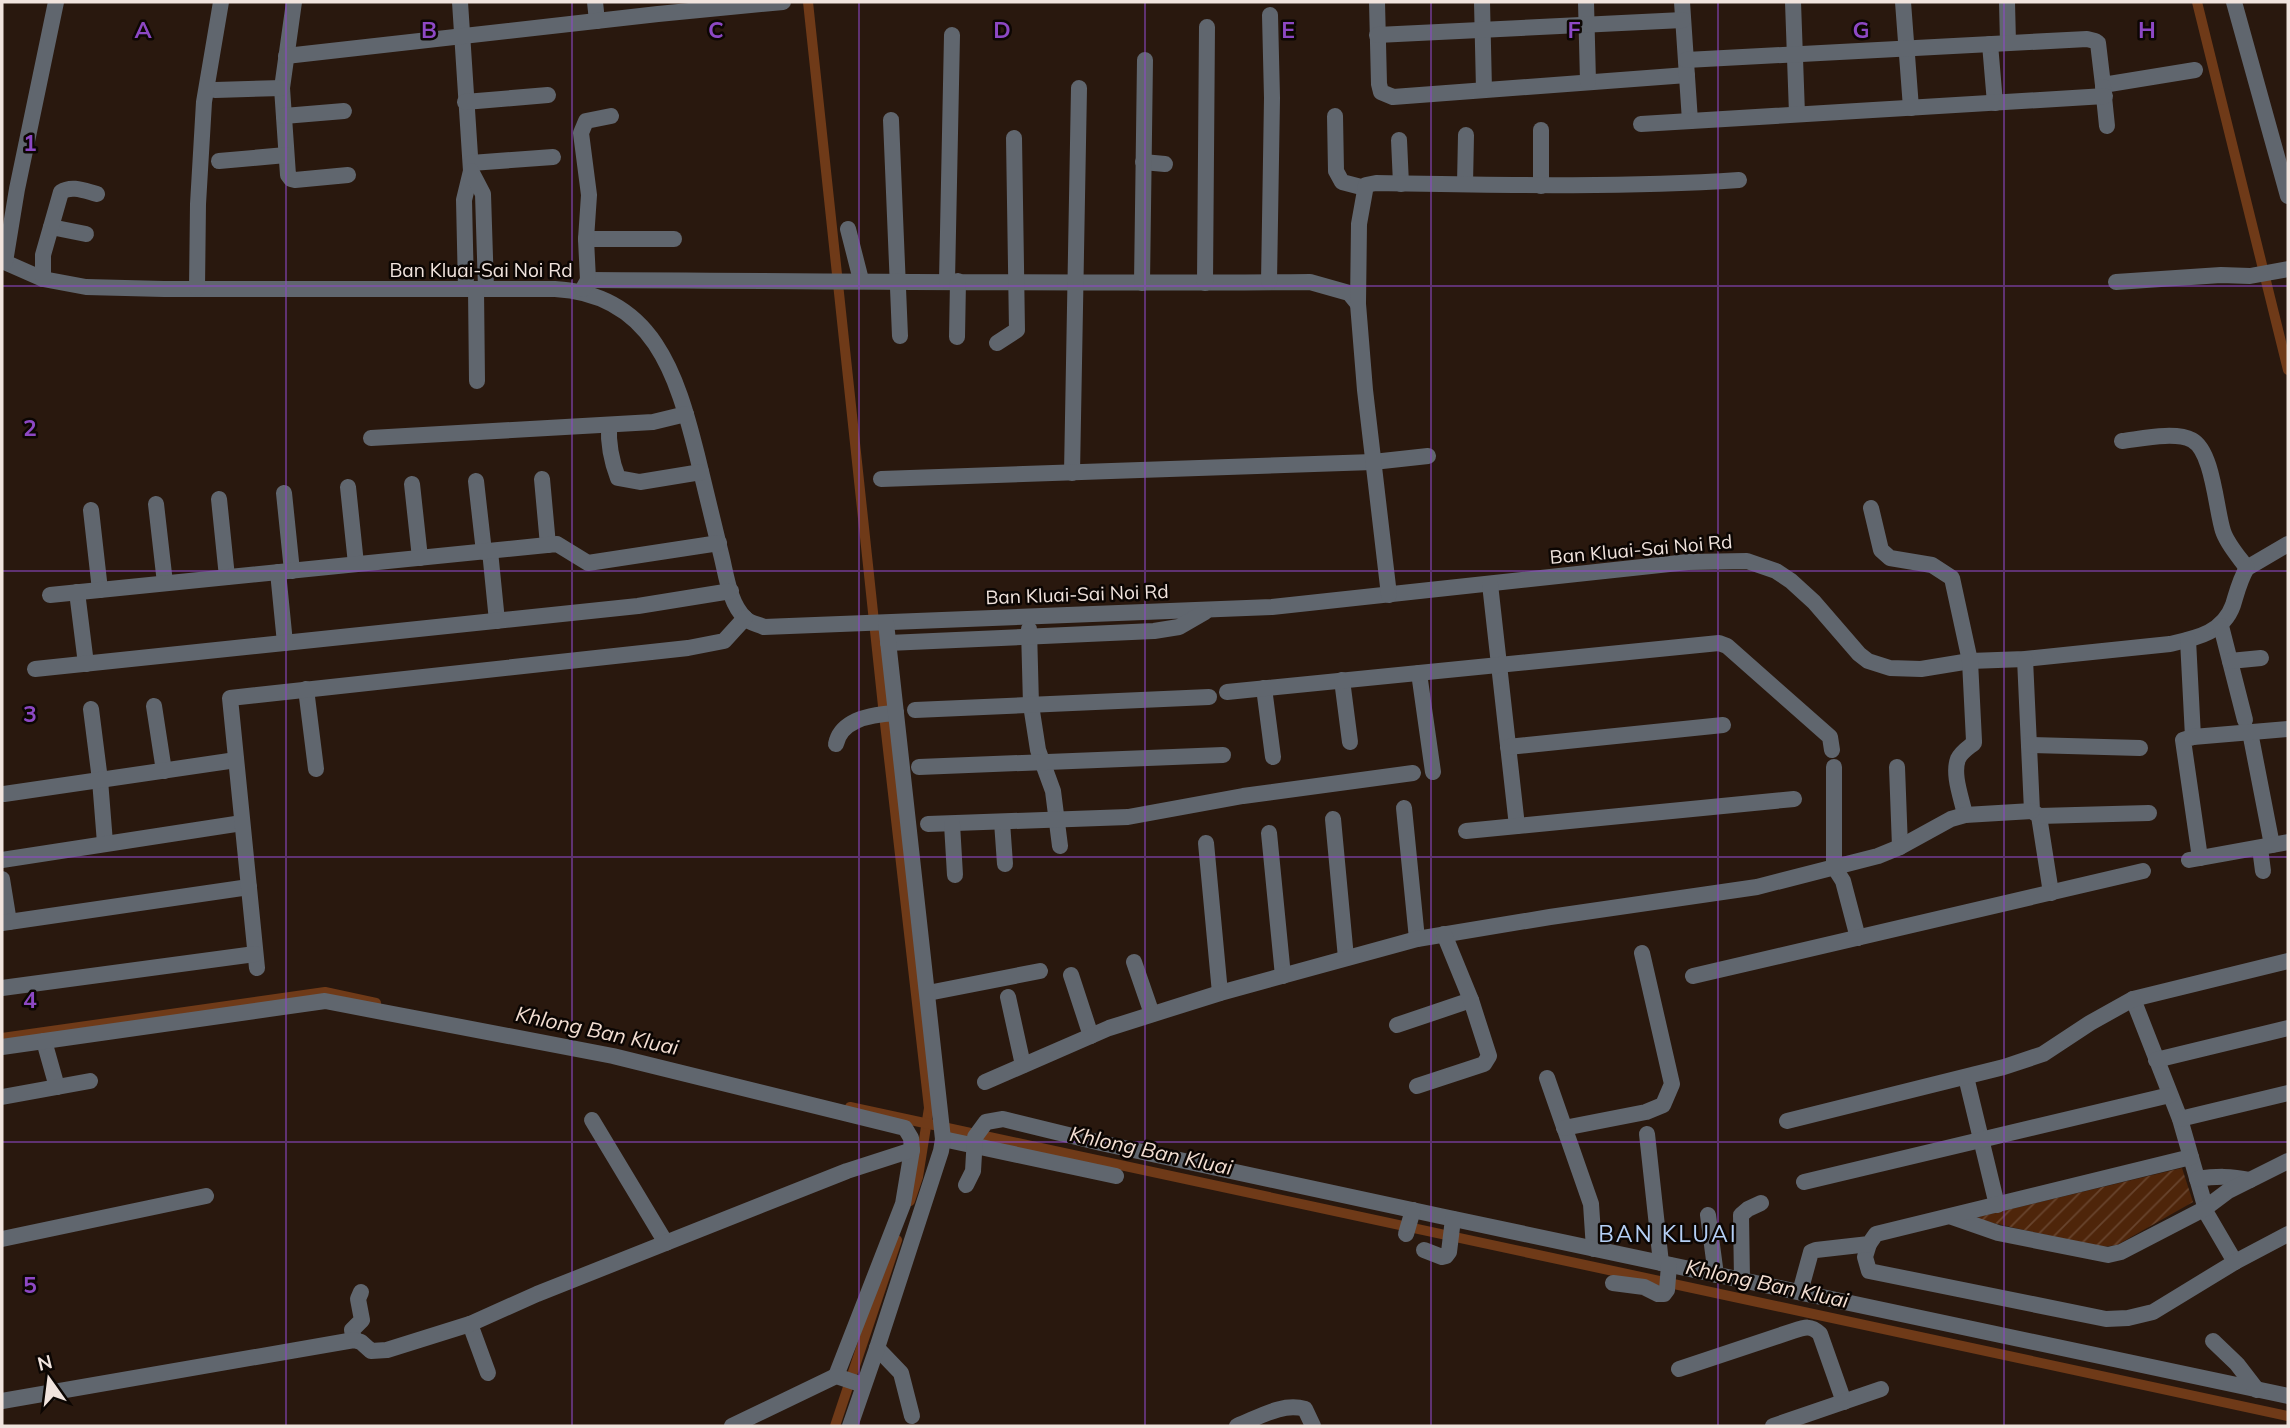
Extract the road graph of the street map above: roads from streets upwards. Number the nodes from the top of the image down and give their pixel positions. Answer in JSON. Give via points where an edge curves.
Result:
{"nodes":[{"id":1,"x":56,"y":2,"type":"edge"},
{"id":2,"x":221,"y":2,"type":"edge"},
{"id":3,"x":294,"y":2,"type":"edge"},
{"id":4,"x":460,"y":2,"type":"edge"},
{"id":5,"x":595,"y":2,"type":"edge"},
{"id":6,"x":783,"y":2,"type":"edge"},
{"id":7,"x":1377,"y":2,"type":"edge"},
{"id":8,"x":1482,"y":2,"type":"edge"},
{"id":9,"x":1586,"y":2,"type":"edge"},
{"id":10,"x":1682,"y":2,"type":"edge"},
{"id":11,"x":1793,"y":2,"type":"edge"},
{"id":12,"x":1903,"y":2,"type":"edge"},
{"id":13,"x":2007,"y":2,"type":"edge"},
{"id":14,"x":2234,"y":2,"type":"edge"},
{"id":15,"x":698,"y":6,"type":"edge"},
{"id":16,"x":1270,"y":15,"type":"dead end"},
{"id":17,"x":1683,"y":20,"type":"junction"},
{"id":18,"x":597,"y":21,"type":"junction"},
{"id":19,"x":1586,"y":25,"type":"junction"},
{"id":20,"x":1207,"y":27,"type":"dead end"},
{"id":21,"x":1483,"y":30,"type":"junction"},
{"id":22,"x":952,"y":35,"type":"dead end"},
{"id":23,"x":1377,"y":35,"type":"junction"},
{"id":24,"x":462,"y":37,"type":"junction"},
{"id":25,"x":2008,"y":43,"type":"junction"},
{"id":26,"x":1990,"y":44,"type":"junction"},
{"id":27,"x":1907,"y":47,"type":"junction"},
{"id":28,"x":1794,"y":54,"type":"junction"},
{"id":29,"x":286,"y":56,"type":"junction"},
{"id":30,"x":1145,"y":60,"type":"dead end"},
{"id":31,"x":1686,"y":67,"type":"junction"},
{"id":32,"x":2195,"y":70,"type":"dead end"},
{"id":33,"x":1588,"y":82,"type":"junction"},
{"id":34,"x":1079,"y":88,"type":"dead end"},
{"id":35,"x":282,"y":89,"type":"junction"},
{"id":36,"x":215,"y":90,"type":"dead end"},
{"id":37,"x":1484,"y":90,"type":"junction"},
{"id":38,"x":2104,"y":90,"type":"junction"},
{"id":39,"x":548,"y":95,"type":"dead end"},
{"id":40,"x":466,"y":102,"type":"junction"},
{"id":41,"x":1995,"y":103,"type":"junction"},
{"id":42,"x":1911,"y":108,"type":"junction"},
{"id":43,"x":344,"y":111,"type":"dead end"},
{"id":44,"x":1797,"y":114,"type":"junction"},
{"id":45,"x":284,"y":116,"type":"junction"},
{"id":46,"x":611,"y":116,"type":"dead end"},
{"id":47,"x":1335,"y":116,"type":"dead end"},
{"id":48,"x":891,"y":120,"type":"dead end"},
{"id":49,"x":1690,"y":121,"type":"junction"},
{"id":50,"x":1641,"y":124,"type":"dead end"},
{"id":51,"x":2107,"y":126,"type":"dead end"},
{"id":52,"x":1541,"y":130,"type":"dead end"},
{"id":53,"x":1466,"y":135,"type":"dead end"},
{"id":54,"x":1014,"y":138,"type":"dead end"},
{"id":55,"x":1399,"y":140,"type":"dead end"},
{"id":56,"x":286,"y":155,"type":"junction"},
{"id":57,"x":553,"y":157,"type":"dead end"},
{"id":58,"x":219,"y":162,"type":"dead end"},
{"id":59,"x":1143,"y":162,"type":"junction"},
{"id":60,"x":1165,"y":164,"type":"dead end"},
{"id":61,"x":471,"y":167,"type":"junction"},
{"id":62,"x":348,"y":175,"type":"dead end"},
{"id":63,"x":1739,"y":180,"type":"dead end"},
{"id":64,"x":1401,"y":184,"type":"junction"},
{"id":65,"x":1465,"y":184,"type":"junction"},
{"id":66,"x":1541,"y":186,"type":"junction"},
{"id":67,"x":1365,"y":188,"type":"junction"},
{"id":68,"x":97,"y":194,"type":"dead end"},
{"id":69,"x":2288,"y":196,"type":"edge"},
{"id":70,"x":51,"y":226,"type":"junction"},
{"id":71,"x":848,"y":229,"type":"dead end"},
{"id":72,"x":86,"y":234,"type":"dead end"},
{"id":73,"x":586,"y":239,"type":"junction"},
{"id":74,"x":674,"y":239,"type":"dead end"},
{"id":75,"x":3,"y":262,"type":"edge"},
{"id":76,"x":2284,"y":270,"type":"edge"},
{"id":77,"x":43,"y":279,"type":"junction"},
{"id":78,"x":860,"y":281,"type":"junction"},
{"id":79,"x":898,"y":281,"type":"junction"},
{"id":80,"x":953,"y":281,"type":"junction"},
{"id":81,"x":1269,"y":282,"type":"junction"},
{"id":82,"x":2116,"y":282,"type":"dead end"},
{"id":83,"x":1016,"y":283,"type":"junction"},
{"id":84,"x":1076,"y":283,"type":"junction"},
{"id":85,"x":1142,"y":283,"type":"junction"},
{"id":86,"x":1205,"y":283,"type":"junction"},
{"id":87,"x":585,"y":286,"type":"junction"},
{"id":88,"x":197,"y":288,"type":"junction"},
{"id":89,"x":476,"y":289,"type":"junction"},
{"id":90,"x":1358,"y":304,"type":"junction"},
{"id":91,"x":900,"y":336,"type":"dead end"},
{"id":92,"x":957,"y":337,"type":"dead end"},
{"id":93,"x":997,"y":343,"type":"dead end"},
{"id":94,"x":477,"y":381,"type":"dead end"},
{"id":95,"x":687,"y":414,"type":"junction"},
{"id":96,"x":609,"y":425,"type":"junction"},
{"id":97,"x":371,"y":438,"type":"dead end"},
{"id":98,"x":2122,"y":441,"type":"dead end"},
{"id":99,"x":1428,"y":456,"type":"dead end"},
{"id":100,"x":1373,"y":462,"type":"junction"},
{"id":101,"x":701,"y":472,"type":"junction"},
{"id":102,"x":1072,"y":472,"type":"junction"},
{"id":103,"x":542,"y":479,"type":"dead end"},
{"id":104,"x":881,"y":479,"type":"dead end"},
{"id":105,"x":476,"y":481,"type":"dead end"},
{"id":106,"x":412,"y":484,"type":"dead end"},
{"id":107,"x":348,"y":487,"type":"dead end"},
{"id":108,"x":284,"y":493,"type":"dead end"},
{"id":109,"x":219,"y":499,"type":"dead end"},
{"id":110,"x":156,"y":504,"type":"dead end"},
{"id":111,"x":1871,"y":508,"type":"dead end"},
{"id":112,"x":91,"y":510,"type":"dead end"},
{"id":113,"x":719,"y":543,"type":"junction"},
{"id":114,"x":2288,"y":544,"type":"edge"},
{"id":115,"x":548,"y":545,"type":"junction"},
{"id":116,"x":487,"y":551,"type":"junction"},
{"id":117,"x":420,"y":558,"type":"junction"},
{"id":118,"x":356,"y":564,"type":"junction"},
{"id":119,"x":2247,"y":568,"type":"junction"},
{"id":120,"x":285,"y":571,"type":"junction"},
{"id":121,"x":228,"y":577,"type":"junction"},
{"id":122,"x":165,"y":583,"type":"junction"},
{"id":123,"x":1490,"y":584,"type":"junction"},
{"id":124,"x":100,"y":590,"type":"junction"},
{"id":125,"x":731,"y":591,"type":"junction"},
{"id":126,"x":77,"y":592,"type":"junction"},
{"id":127,"x":50,"y":595,"type":"dead end"},
{"id":128,"x":1389,"y":595,"type":"junction"},
{"id":129,"x":1207,"y":611,"type":"junction"},
{"id":130,"x":1028,"y":616,"type":"junction"},
{"id":131,"x":745,"y":618,"type":"junction"},
{"id":132,"x":497,"y":621,"type":"junction"},
{"id":133,"x":879,"y":623,"type":"junction"},
{"id":134,"x":2221,"y":626,"type":"junction"},
{"id":135,"x":1029,"y":638,"type":"junction"},
{"id":136,"x":2188,"y":640,"type":"junction"},
{"id":137,"x":285,"y":643,"type":"junction"},
{"id":138,"x":888,"y":643,"type":"junction"},
{"id":139,"x":2261,"y":658,"type":"dead end"},
{"id":140,"x":2025,"y":659,"type":"junction"},
{"id":141,"x":1970,"y":661,"type":"junction"},
{"id":142,"x":2230,"y":661,"type":"junction"},
{"id":143,"x":86,"y":664,"type":"junction"},
{"id":144,"x":1499,"y":665,"type":"junction"},
{"id":145,"x":35,"y":669,"type":"dead end"},
{"id":146,"x":1419,"y":673,"type":"junction"},
{"id":147,"x":1342,"y":680,"type":"junction"},
{"id":148,"x":1264,"y":688,"type":"junction"},
{"id":149,"x":306,"y":689,"type":"junction"},
{"id":150,"x":1227,"y":692,"type":"dead end"},
{"id":151,"x":1209,"y":697,"type":"dead end"},
{"id":152,"x":1031,"y":705,"type":"junction"},
{"id":153,"x":155,"y":706,"type":"dead end"},
{"id":154,"x":91,"y":709,"type":"dead end"},
{"id":155,"x":915,"y":710,"type":"dead end"},
{"id":156,"x":894,"y":713,"type":"junction"},
{"id":157,"x":1723,"y":725,"type":"dead end"},
{"id":158,"x":2248,"y":726,"type":"junction"},
{"id":159,"x":2288,"y":729,"type":"edge"},
{"id":160,"x":2193,"y":737,"type":"junction"},
{"id":161,"x":1350,"y":742,"type":"dead end"},
{"id":162,"x":836,"y":744,"type":"dead end"},
{"id":163,"x":2029,"y":746,"type":"junction"},
{"id":164,"x":1508,"y":747,"type":"junction"},
{"id":165,"x":2140,"y":748,"type":"dead end"},
{"id":166,"x":1832,"y":750,"type":"dead end"},
{"id":167,"x":1223,"y":754,"type":"dead end"},
{"id":168,"x":1273,"y":757,"type":"dead end"},
{"id":169,"x":236,"y":760,"type":"junction"},
{"id":170,"x":1042,"y":762,"type":"junction"},
{"id":171,"x":919,"y":767,"type":"dead end"},
{"id":172,"x":1834,"y":767,"type":"dead end"},
{"id":173,"x":1897,"y":767,"type":"dead end"},
{"id":174,"x":316,"y":769,"type":"dead end"},
{"id":175,"x":164,"y":771,"type":"junction"},
{"id":176,"x":1433,"y":772,"type":"dead end"},
{"id":177,"x":1413,"y":773,"type":"dead end"},
{"id":178,"x":100,"y":780,"type":"junction"},
{"id":179,"x":4,"y":794,"type":"dead end"},
{"id":180,"x":1794,"y":799,"type":"dead end"},
{"id":181,"x":1404,"y":808,"type":"dead end"},
{"id":182,"x":2035,"y":813,"type":"junction"},
{"id":183,"x":2149,"y":813,"type":"dead end"},
{"id":184,"x":1965,"y":816,"type":"junction"},
{"id":185,"x":1334,"y":819,"type":"dead end"},
{"id":186,"x":1056,"y":820,"type":"junction"},
{"id":187,"x":1002,"y":822,"type":"junction"},
{"id":188,"x":242,"y":823,"type":"junction"},
{"id":189,"x":928,"y":824,"type":"dead end"},
{"id":190,"x":952,"y":824,"type":"junction"},
{"id":191,"x":1517,"y":826,"type":"junction"},
{"id":192,"x":1466,"y":831,"type":"dead end"},
{"id":193,"x":1269,"y":833,"type":"dead end"},
{"id":194,"x":105,"y":843,"type":"junction"},
{"id":195,"x":1206,"y":844,"type":"dead end"},
{"id":196,"x":2274,"y":845,"type":"edge"},
{"id":197,"x":1060,"y":846,"type":"dead end"},
{"id":198,"x":1900,"y":847,"type":"junction"},
{"id":199,"x":2,"y":859,"type":"edge"},
{"id":200,"x":1005,"y":864,"type":"dead end"},
{"id":201,"x":1834,"y":867,"type":"junction"},
{"id":202,"x":2263,"y":871,"type":"dead end"},
{"id":203,"x":2143,"y":872,"type":"dead end"},
{"id":204,"x":955,"y":875,"type":"dead end"},
{"id":205,"x":2,"y":879,"type":"edge"},
{"id":206,"x":249,"y":887,"type":"junction"},
{"id":207,"x":2051,"y":893,"type":"junction"},
{"id":208,"x":6,"y":923,"type":"edge"},
{"id":209,"x":1444,"y":934,"type":"junction"},
{"id":210,"x":1858,"y":938,"type":"junction"},
{"id":211,"x":1417,"y":939,"type":"junction"},
{"id":212,"x":1642,"y":953,"type":"dead end"},
{"id":213,"x":1346,"y":958,"type":"junction"},
{"id":214,"x":2288,"y":961,"type":"edge"},
{"id":215,"x":1134,"y":962,"type":"dead end"},
{"id":216,"x":1040,"y":971,"type":"dead end"},
{"id":217,"x":1071,"y":975,"type":"dead end"},
{"id":218,"x":1283,"y":976,"type":"junction"},
{"id":219,"x":1693,"y":976,"type":"dead end"},
{"id":220,"x":2,"y":988,"type":"edge"},
{"id":221,"x":928,"y":993,"type":"junction"},
{"id":222,"x":1220,"y":993,"type":"junction"},
{"id":223,"x":1007,"y":997,"type":"dead end"},
{"id":224,"x":2133,"y":999,"type":"junction"},
{"id":225,"x":1471,"y":1000,"type":"junction"},
{"id":226,"x":1152,"y":1014,"type":"junction"},
{"id":227,"x":1397,"y":1025,"type":"dead end"},
{"id":228,"x":2288,"y":1028,"type":"edge"},
{"id":229,"x":1091,"y":1036,"type":"junction"},
{"id":230,"x":44,"y":1041,"type":"junction"},
{"id":231,"x":2,"y":1047,"type":"edge"},
{"id":232,"x":2156,"y":1060,"type":"junction"},
{"id":233,"x":1023,"y":1065,"type":"junction"},
{"id":234,"x":1966,"y":1077,"type":"junction"},
{"id":235,"x":1547,"y":1079,"type":"dead end"},
{"id":236,"x":90,"y":1081,"type":"dead end"},
{"id":237,"x":985,"y":1082,"type":"dead end"},
{"id":238,"x":1417,"y":1086,"type":"dead end"},
{"id":239,"x":57,"y":1087,"type":"junction"},
{"id":240,"x":2288,"y":1093,"type":"edge"},
{"id":241,"x":2170,"y":1095,"type":"junction"},
{"id":242,"x":2,"y":1097,"type":"edge"},
{"id":243,"x":2180,"y":1119,"type":"junction"},
{"id":244,"x":592,"y":1120,"type":"dead end"},
{"id":245,"x":1787,"y":1121,"type":"dead end"},
{"id":246,"x":1564,"y":1128,"type":"junction"},
{"id":247,"x":942,"y":1129,"type":"junction"},
{"id":248,"x":1647,"y":1134,"type":"dead end"},
{"id":249,"x":1982,"y":1140,"type":"junction"},
{"id":250,"x":975,"y":1142,"type":"junction"},
{"id":251,"x":912,"y":1150,"type":"junction"},
{"id":252,"x":2191,"y":1157,"type":"junction"},
{"id":253,"x":2288,"y":1161,"type":"edge"},
{"id":254,"x":1116,"y":1175,"type":"dead end"},
{"id":255,"x":2197,"y":1180,"type":"junction"},
{"id":256,"x":2250,"y":1180,"type":"junction"},
{"id":257,"x":1804,"y":1182,"type":"dead end"},
{"id":258,"x":966,"y":1185,"type":"dead end"},
{"id":259,"x":206,"y":1196,"type":"dead end"},
{"id":260,"x":1761,"y":1203,"type":"dead end"},
{"id":261,"x":1997,"y":1205,"type":"junction"},
{"id":262,"x":2205,"y":1207,"type":"junction"},
{"id":263,"x":1708,"y":1214,"type":"dead end"},
{"id":264,"x":1951,"y":1217,"type":"junction"},
{"id":265,"x":1453,"y":1222,"type":"junction"},
{"id":266,"x":2288,"y":1234,"type":"edge"},
{"id":267,"x":2,"y":1239,"type":"edge"},
{"id":268,"x":666,"y":1243,"type":"junction"},
{"id":269,"x":1869,"y":1244,"type":"junction"},
{"id":270,"x":1594,"y":1249,"type":"junction"},
{"id":271,"x":1424,"y":1250,"type":"dead end"},
{"id":272,"x":2235,"y":1262,"type":"junction"},
{"id":273,"x":1666,"y":1273,"type":"junction"},
{"id":274,"x":1716,"y":1275,"type":"junction"},
{"id":275,"x":1742,"y":1280,"type":"junction"},
{"id":276,"x":1613,"y":1283,"type":"dead end"},
{"id":277,"x":361,"y":1292,"type":"dead end"},
{"id":278,"x":1800,"y":1292,"type":"junction"},
{"id":279,"x":470,"y":1324,"type":"junction"},
{"id":280,"x":354,"y":1340,"type":"junction"},
{"id":281,"x":2213,"y":1341,"type":"dead end"},
{"id":282,"x":877,"y":1348,"type":"junction"},
{"id":283,"x":1679,"y":1369,"type":"dead end"},
{"id":284,"x":488,"y":1373,"type":"dead end"},
{"id":285,"x":850,"y":1381,"type":"junction"},
{"id":286,"x":1881,"y":1389,"type":"dead end"},
{"id":287,"x":2257,"y":1390,"type":"junction"},
{"id":288,"x":2288,"y":1396,"type":"edge"},
{"id":289,"x":2,"y":1401,"type":"edge"},
{"id":290,"x":1844,"y":1402,"type":"junction"},
{"id":291,"x":912,"y":1416,"type":"dead end"},
{"id":292,"x":732,"y":1426,"type":"edge"},
{"id":293,"x":850,"y":1426,"type":"edge"},
{"id":294,"x":1237,"y":1426,"type":"edge"},
{"id":295,"x":1313,"y":1426,"type":"edge"},
{"id":296,"x":1773,"y":1426,"type":"edge"}],
"edges":[{"from":1,"to":75,"type":"street"},
{"from":2,"to":88,"type":"street","via":[[204,102]]},
{"from":3,"to":29,"type":"street"},
{"from":4,"to":24,"type":"street"},
{"from":5,"to":18,"type":"street"},
{"from":6,"to":15,"type":"street"},
{"from":7,"to":23,"type":"street"},
{"from":8,"to":21,"type":"street"},
{"from":9,"to":19,"type":"street"},
{"from":10,"to":17,"type":"street"},
{"from":11,"to":28,"type":"street"},
{"from":12,"to":27,"type":"street"},
{"from":13,"to":25,"type":"street"},
{"from":14,"to":69,"type":"street"},
{"from":15,"to":18,"type":"street"},
{"from":16,"to":81,"type":"street"},
{"from":17,"to":19,"type":"street"},
{"from":17,"to":31,"type":"street"},
{"from":18,"to":24,"type":"street"},
{"from":19,"to":21,"type":"street"},
{"from":19,"to":33,"type":"street"},
{"from":20,"to":86,"type":"street"},
{"from":21,"to":23,"type":"street"},
{"from":21,"to":37,"type":"street"},
{"from":22,"to":80,"type":"street"},
{"from":23,"to":37,"type":"street","via":[[1381,92],[1393,97]]},
{"from":24,"to":29,"type":"street"},
{"from":24,"to":40,"type":"street"},
{"from":25,"to":26,"type":"street"},
{"from":25,"to":38,"type":"street","via":[[2095,40]]},
{"from":26,"to":27,"type":"street"},
{"from":26,"to":41,"type":"street"},
{"from":27,"to":28,"type":"street"},
{"from":27,"to":42,"type":"street"},
{"from":28,"to":31,"type":"street"},
{"from":28,"to":44,"type":"street"},
{"from":29,"to":35,"type":"street"},
{"from":30,"to":59,"type":"street"},
{"from":31,"to":33,"type":"street"},
{"from":31,"to":49,"type":"street"},
{"from":32,"to":38,"type":"street"},
{"from":33,"to":37,"type":"street"},
{"from":34,"to":84,"type":"street"},
{"from":35,"to":36,"type":"street"},
{"from":35,"to":45,"type":"street"},
{"from":38,"to":41,"type":"street"},
{"from":38,"to":51,"type":"street"},
{"from":39,"to":40,"type":"street"},
{"from":40,"to":61,"type":"street"},
{"from":41,"to":42,"type":"street"},
{"from":42,"to":44,"type":"street"},
{"from":43,"to":45,"type":"street"},
{"from":44,"to":49,"type":"street"},
{"from":45,"to":56,"type":"street"},
{"from":46,"to":73,"type":"street","via":[[582,126],[589,195]]},
{"from":47,"to":67,"type":"street","via":[[1336,171],[1342,182]]},
{"from":48,"to":79,"type":"street"},
{"from":49,"to":50,"type":"street"},
{"from":52,"to":66,"type":"street"},
{"from":53,"to":65,"type":"street"},
{"from":54,"to":83,"type":"street"},
{"from":55,"to":64,"type":"street"},
{"from":56,"to":58,"type":"street"},
{"from":56,"to":62,"type":"street","via":[[292,180]]},
{"from":57,"to":61,"type":"street"},
{"from":59,"to":60,"type":"street"},
{"from":59,"to":85,"type":"street"},
{"from":61,"to":89,"type":"street","via":[[482,194]]},
{"from":63,"to":66,"type":"street"},
{"from":64,"to":65,"type":"street"},
{"from":64,"to":67,"type":"street","via":[[1376,183]]},
{"from":65,"to":66,"type":"street"},
{"from":67,"to":90,"type":"street","via":[[1359,224]]},
{"from":68,"to":70,"type":"street","via":[[66,188]]},
{"from":70,"to":72,"type":"street"},
{"from":70,"to":77,"type":"street","via":[[43,254]]},
{"from":71,"to":78,"type":"street"},
{"from":73,"to":74,"type":"street"},
{"from":73,"to":87,"type":"street"},
{"from":75,"to":77,"type":"street","name":"Ban Kluai-Sai Noi Rd"},
{"from":76,"to":82,"type":"street","via":[[2250,276]]},
{"from":77,"to":88,"type":"street","name":"Ban Kluai-Sai Noi Rd","via":[[86,287]]},
{"from":78,"to":79,"type":"street"},
{"from":78,"to":87,"type":"street"},
{"from":79,"to":80,"type":"street"},
{"from":79,"to":91,"type":"street"},
{"from":80,"to":83,"type":"street"},
{"from":80,"to":92,"type":"street"},
{"from":81,"to":86,"type":"street"},
{"from":81,"to":90,"type":"street","via":[[1310,282],[1335,288],[1349,293]]},
{"from":83,"to":84,"type":"street"},
{"from":83,"to":93,"type":"street","via":[[1017,330]]},
{"from":84,"to":85,"type":"street"},
{"from":84,"to":102,"type":"street"},
{"from":85,"to":86,"type":"street"},
{"from":87,"to":89,"type":"street","name":"Ban Kluai-Sai Noi Rd"},
{"from":87,"to":95,"type":"street","name":"Ban Kluai-Sai Noi Rd","via":[[646,331],[671,369]]},
{"from":88,"to":89,"type":"street","name":"Ban Kluai-Sai Noi Rd"},
{"from":89,"to":94,"type":"street"},
{"from":90,"to":100,"type":"street"},
{"from":95,"to":96,"type":"street"},
{"from":95,"to":101,"type":"street","name":"Ban Kluai-Sai Noi Rd"},
{"from":96,"to":97,"type":"street"},
{"from":96,"to":101,"type":"street","via":[[611,461],[618,478],[640,482]]},
{"from":98,"to":119,"type":"street","via":[[2177,436],[2194,440],[2203,452],[2222,531]]},
{"from":99,"to":100,"type":"street"},
{"from":100,"to":102,"type":"street"},
{"from":100,"to":128,"type":"street"},
{"from":101,"to":113,"type":"street","name":"Ban Kluai-Sai Noi Rd"},
{"from":102,"to":104,"type":"street"},
{"from":103,"to":115,"type":"street"},
{"from":105,"to":116,"type":"street"},
{"from":106,"to":117,"type":"street"},
{"from":107,"to":118,"type":"street"},
{"from":108,"to":120,"type":"street"},
{"from":109,"to":121,"type":"street"},
{"from":110,"to":122,"type":"street"},
{"from":111,"to":141,"type":"street","via":[[1881,550],[1890,558],[1932,565],[1952,578]]},
{"from":112,"to":124,"type":"street"},
{"from":113,"to":115,"type":"street","via":[[588,563],[558,544]]},
{"from":113,"to":125,"type":"street","name":"Ban Kluai-Sai Noi Rd"},
{"from":114,"to":119,"type":"street"},
{"from":115,"to":116,"type":"street"},
{"from":116,"to":117,"type":"street"},
{"from":116,"to":132,"type":"street"},
{"from":117,"to":118,"type":"street"},
{"from":118,"to":120,"type":"street"},
{"from":119,"to":134,"type":"street"},
{"from":120,"to":121,"type":"street"},
{"from":120,"to":137,"type":"street"},
{"from":121,"to":122,"type":"street"},
{"from":122,"to":124,"type":"street"},
{"from":123,"to":128,"type":"street","name":"Ban Kluai-Sai Noi Rd"},
{"from":123,"to":141,"type":"street","name":"Ban Kluai-Sai Noi Rd","via":[[1688,562],[1747,561],[1791,581],[1868,661],[1905,670]]},
{"from":123,"to":144,"type":"street"},
{"from":124,"to":126,"type":"street"},
{"from":125,"to":131,"type":"street","name":"Ban Kluai-Sai Noi Rd"},
{"from":125,"to":132,"type":"street"},
{"from":126,"to":127,"type":"street"},
{"from":126,"to":143,"type":"street"},
{"from":128,"to":129,"type":"street","name":"Ban Kluai-Sai Noi Rd"},
{"from":129,"to":130,"type":"street","name":"Ban Kluai-Sai Noi Rd"},
{"from":129,"to":135,"type":"street","via":[[1179,627],[1154,631]]},
{"from":130,"to":133,"type":"street","name":"Ban Kluai-Sai Noi Rd"},
{"from":130,"to":135,"type":"street"},
{"from":131,"to":133,"type":"street","name":"Ban Kluai-Sai Noi Rd","via":[[764,627]]},
{"from":131,"to":149,"type":"street","via":[[724,641],[688,649]]},
{"from":132,"to":137,"type":"street"},
{"from":133,"to":138,"type":"street"},
{"from":134,"to":136,"type":"street","name":"Ban Kluai-Sai Noi Rd"},
{"from":134,"to":142,"type":"street"},
{"from":135,"to":138,"type":"street"},
{"from":135,"to":152,"type":"street"},
{"from":136,"to":140,"type":"street","name":"Ban Kluai-Sai Noi Rd"},
{"from":136,"to":160,"type":"street"},
{"from":137,"to":143,"type":"street"},
{"from":138,"to":156,"type":"street"},
{"from":139,"to":142,"type":"street"},
{"from":140,"to":141,"type":"street","name":"Ban Kluai-Sai Noi Rd"},
{"from":140,"to":163,"type":"street"},
{"from":141,"to":184,"type":"street","via":[[1974,743],[1957,761]]},
{"from":142,"to":158,"type":"street"},
{"from":143,"to":145,"type":"street"},
{"from":144,"to":146,"type":"street"},
{"from":144,"to":164,"type":"street"},
{"from":144,"to":166,"type":"street","via":[[1723,644],[1829,737]]},
{"from":146,"to":147,"type":"street"},
{"from":146,"to":176,"type":"street"},
{"from":147,"to":148,"type":"street"},
{"from":147,"to":161,"type":"street"},
{"from":148,"to":150,"type":"street"},
{"from":148,"to":168,"type":"street"},
{"from":149,"to":169,"type":"street","via":[[230,698]]},
{"from":149,"to":174,"type":"street"},
{"from":151,"to":152,"type":"street"},
{"from":152,"to":155,"type":"street"},
{"from":152,"to":170,"type":"street"},
{"from":153,"to":175,"type":"street"},
{"from":154,"to":178,"type":"street"},
{"from":156,"to":162,"type":"street","via":[[873,715],[847,726]]},
{"from":156,"to":221,"type":"street"},
{"from":157,"to":164,"type":"street"},
{"from":158,"to":159,"type":"street"},
{"from":158,"to":160,"type":"street"},
{"from":158,"to":196,"type":"street"},
{"from":160,"to":196,"type":"street","via":[[2182,742],[2194,859]]},
{"from":163,"to":165,"type":"street"},
{"from":163,"to":182,"type":"street"},
{"from":164,"to":191,"type":"street"},
{"from":167,"to":170,"type":"street"},
{"from":169,"to":175,"type":"street"},
{"from":169,"to":188,"type":"street"},
{"from":170,"to":171,"type":"street"},
{"from":170,"to":186,"type":"street","via":[[1053,791]]},
{"from":172,"to":201,"type":"street"},
{"from":173,"to":198,"type":"street"},
{"from":175,"to":178,"type":"street"},
{"from":177,"to":186,"type":"street","via":[[1128,817]]},
{"from":178,"to":179,"type":"street"},
{"from":178,"to":194,"type":"street"},
{"from":180,"to":191,"type":"street"},
{"from":181,"to":211,"type":"street"},
{"from":182,"to":183,"type":"street"},
{"from":182,"to":184,"type":"street"},
{"from":182,"to":207,"type":"street"},
{"from":184,"to":198,"type":"street","via":[[1940,824]]},
{"from":185,"to":213,"type":"street"},
{"from":186,"to":187,"type":"street"},
{"from":186,"to":197,"type":"street"},
{"from":187,"to":190,"type":"street"},
{"from":187,"to":200,"type":"street"},
{"from":188,"to":194,"type":"street"},
{"from":188,"to":206,"type":"street"},
{"from":189,"to":190,"type":"street"},
{"from":190,"to":204,"type":"street"},
{"from":191,"to":192,"type":"street"},
{"from":193,"to":218,"type":"street"},
{"from":194,"to":199,"type":"street"},
{"from":195,"to":222,"type":"street"},
{"from":196,"to":202,"type":"street"},
{"from":198,"to":201,"type":"street"},
{"from":201,"to":209,"type":"street","via":[[1757,887]]},
{"from":201,"to":210,"type":"street","via":[[1843,881]]},
{"from":203,"to":207,"type":"street"},
{"from":205,"to":208,"type":"street"},
{"from":206,"to":208,"type":"street"},
{"from":206,"to":220,"type":"street","via":[[256,961]]},
{"from":207,"to":210,"type":"street"},
{"from":209,"to":211,"type":"street"},
{"from":209,"to":225,"type":"street"},
{"from":210,"to":219,"type":"street"},
{"from":211,"to":213,"type":"street"},
{"from":212,"to":246,"type":"street","via":[[1672,1084],[1667,1097],[1663,1105],[1646,1112]]},
{"from":213,"to":218,"type":"street"},
{"from":214,"to":224,"type":"street"},
{"from":215,"to":226,"type":"street"},
{"from":216,"to":221,"type":"street"},
{"from":217,"to":229,"type":"street"},
{"from":218,"to":222,"type":"street"},
{"from":221,"to":247,"type":"street"},
{"from":222,"to":226,"type":"street"},
{"from":223,"to":233,"type":"street"},
{"from":224,"to":232,"type":"street"},
{"from":224,"to":234,"type":"street","via":[[2043,1054]]},
{"from":225,"to":227,"type":"street"},
{"from":225,"to":238,"type":"street","via":[[1487,1061]]},
{"from":226,"to":229,"type":"street"},
{"from":228,"to":232,"type":"street"},
{"from":229,"to":233,"type":"street"},
{"from":230,"to":231,"type":"street"},
{"from":230,"to":239,"type":"street"},
{"from":230,"to":251,"type":"street","via":[[326,1002],[613,1056],[895,1124],[905,1128]]},
{"from":232,"to":241,"type":"street"},
{"from":233,"to":237,"type":"street"},
{"from":234,"to":245,"type":"street"},
{"from":234,"to":249,"type":"street"},
{"from":235,"to":246,"type":"street"},
{"from":236,"to":239,"type":"street"},
{"from":239,"to":242,"type":"street"},
{"from":240,"to":243,"type":"street"},
{"from":241,"to":243,"type":"street"},
{"from":241,"to":249,"type":"street"},
{"from":243,"to":252,"type":"street"},
{"from":244,"to":268,"type":"street"},
{"from":246,"to":270,"type":"street","via":[[1591,1204]]},
{"from":247,"to":250,"type":"street"},
{"from":247,"to":282,"type":"street","via":[[941,1151]]},
{"from":248,"to":273,"type":"street"},
{"from":249,"to":257,"type":"street"},
{"from":249,"to":261,"type":"street"},
{"from":250,"to":254,"type":"street"},
{"from":250,"to":258,"type":"street","via":[[973,1171]]},
{"from":250,"to":265,"type":"street","via":[[986,1122],[1003,1119],[1409,1221]]},
{"from":251,"to":268,"type":"street"},
{"from":251,"to":285,"type":"street","via":[[903,1204]]},
{"from":252,"to":255,"type":"street"},
{"from":252,"to":261,"type":"street"},
{"from":253,"to":256,"type":"street"},
{"from":255,"to":256,"type":"street","via":[[2217,1175]]},
{"from":255,"to":262,"type":"street"},
{"from":256,"to":262,"type":"street"},
{"from":259,"to":267,"type":"street"},
{"from":260,"to":275,"type":"street","via":[[1741,1215]]},
{"from":261,"to":264,"type":"street"},
{"from":262,"to":264,"type":"street","via":[[2108,1255],[1998,1233]]},
{"from":262,"to":272,"type":"street"},
{"from":263,"to":274,"type":"street"},
{"from":264,"to":269,"type":"street","via":[[1876,1234]]},
{"from":265,"to":270,"type":"street"},
{"from":265,"to":271,"type":"street","via":[[1449,1252],[1442,1257]]},
{"from":266,"to":272,"type":"street"},
{"from":268,"to":279,"type":"street"},
{"from":269,"to":272,"type":"street","via":[[1866,1258],[1870,1271],[2106,1319],[2153,1312]]},
{"from":269,"to":278,"type":"street","via":[[1811,1252]]},
{"from":270,"to":273,"type":"street"},
{"from":273,"to":274,"type":"street"},
{"from":273,"to":276,"type":"street","via":[[1664,1294]]},
{"from":274,"to":275,"type":"street"},
{"from":275,"to":278,"type":"street"},
{"from":277,"to":280,"type":"street","via":[[362,1320],[352,1331]]},
{"from":278,"to":287,"type":"street"},
{"from":279,"to":280,"type":"street","via":[[379,1352]]},
{"from":279,"to":284,"type":"street"},
{"from":280,"to":289,"type":"street"},
{"from":281,"to":287,"type":"street"},
{"from":282,"to":285,"type":"street"},
{"from":282,"to":291,"type":"street","via":[[901,1373]]},
{"from":283,"to":290,"type":"street","via":[[1814,1328]]},
{"from":285,"to":292,"type":"street"},
{"from":285,"to":293,"type":"street"},
{"from":286,"to":290,"type":"street"},
{"from":287,"to":288,"type":"street"},
{"from":290,"to":296,"type":"street"},
{"from":294,"to":295,"type":"street","via":[[1296,1406],[1305,1409]]}]}
